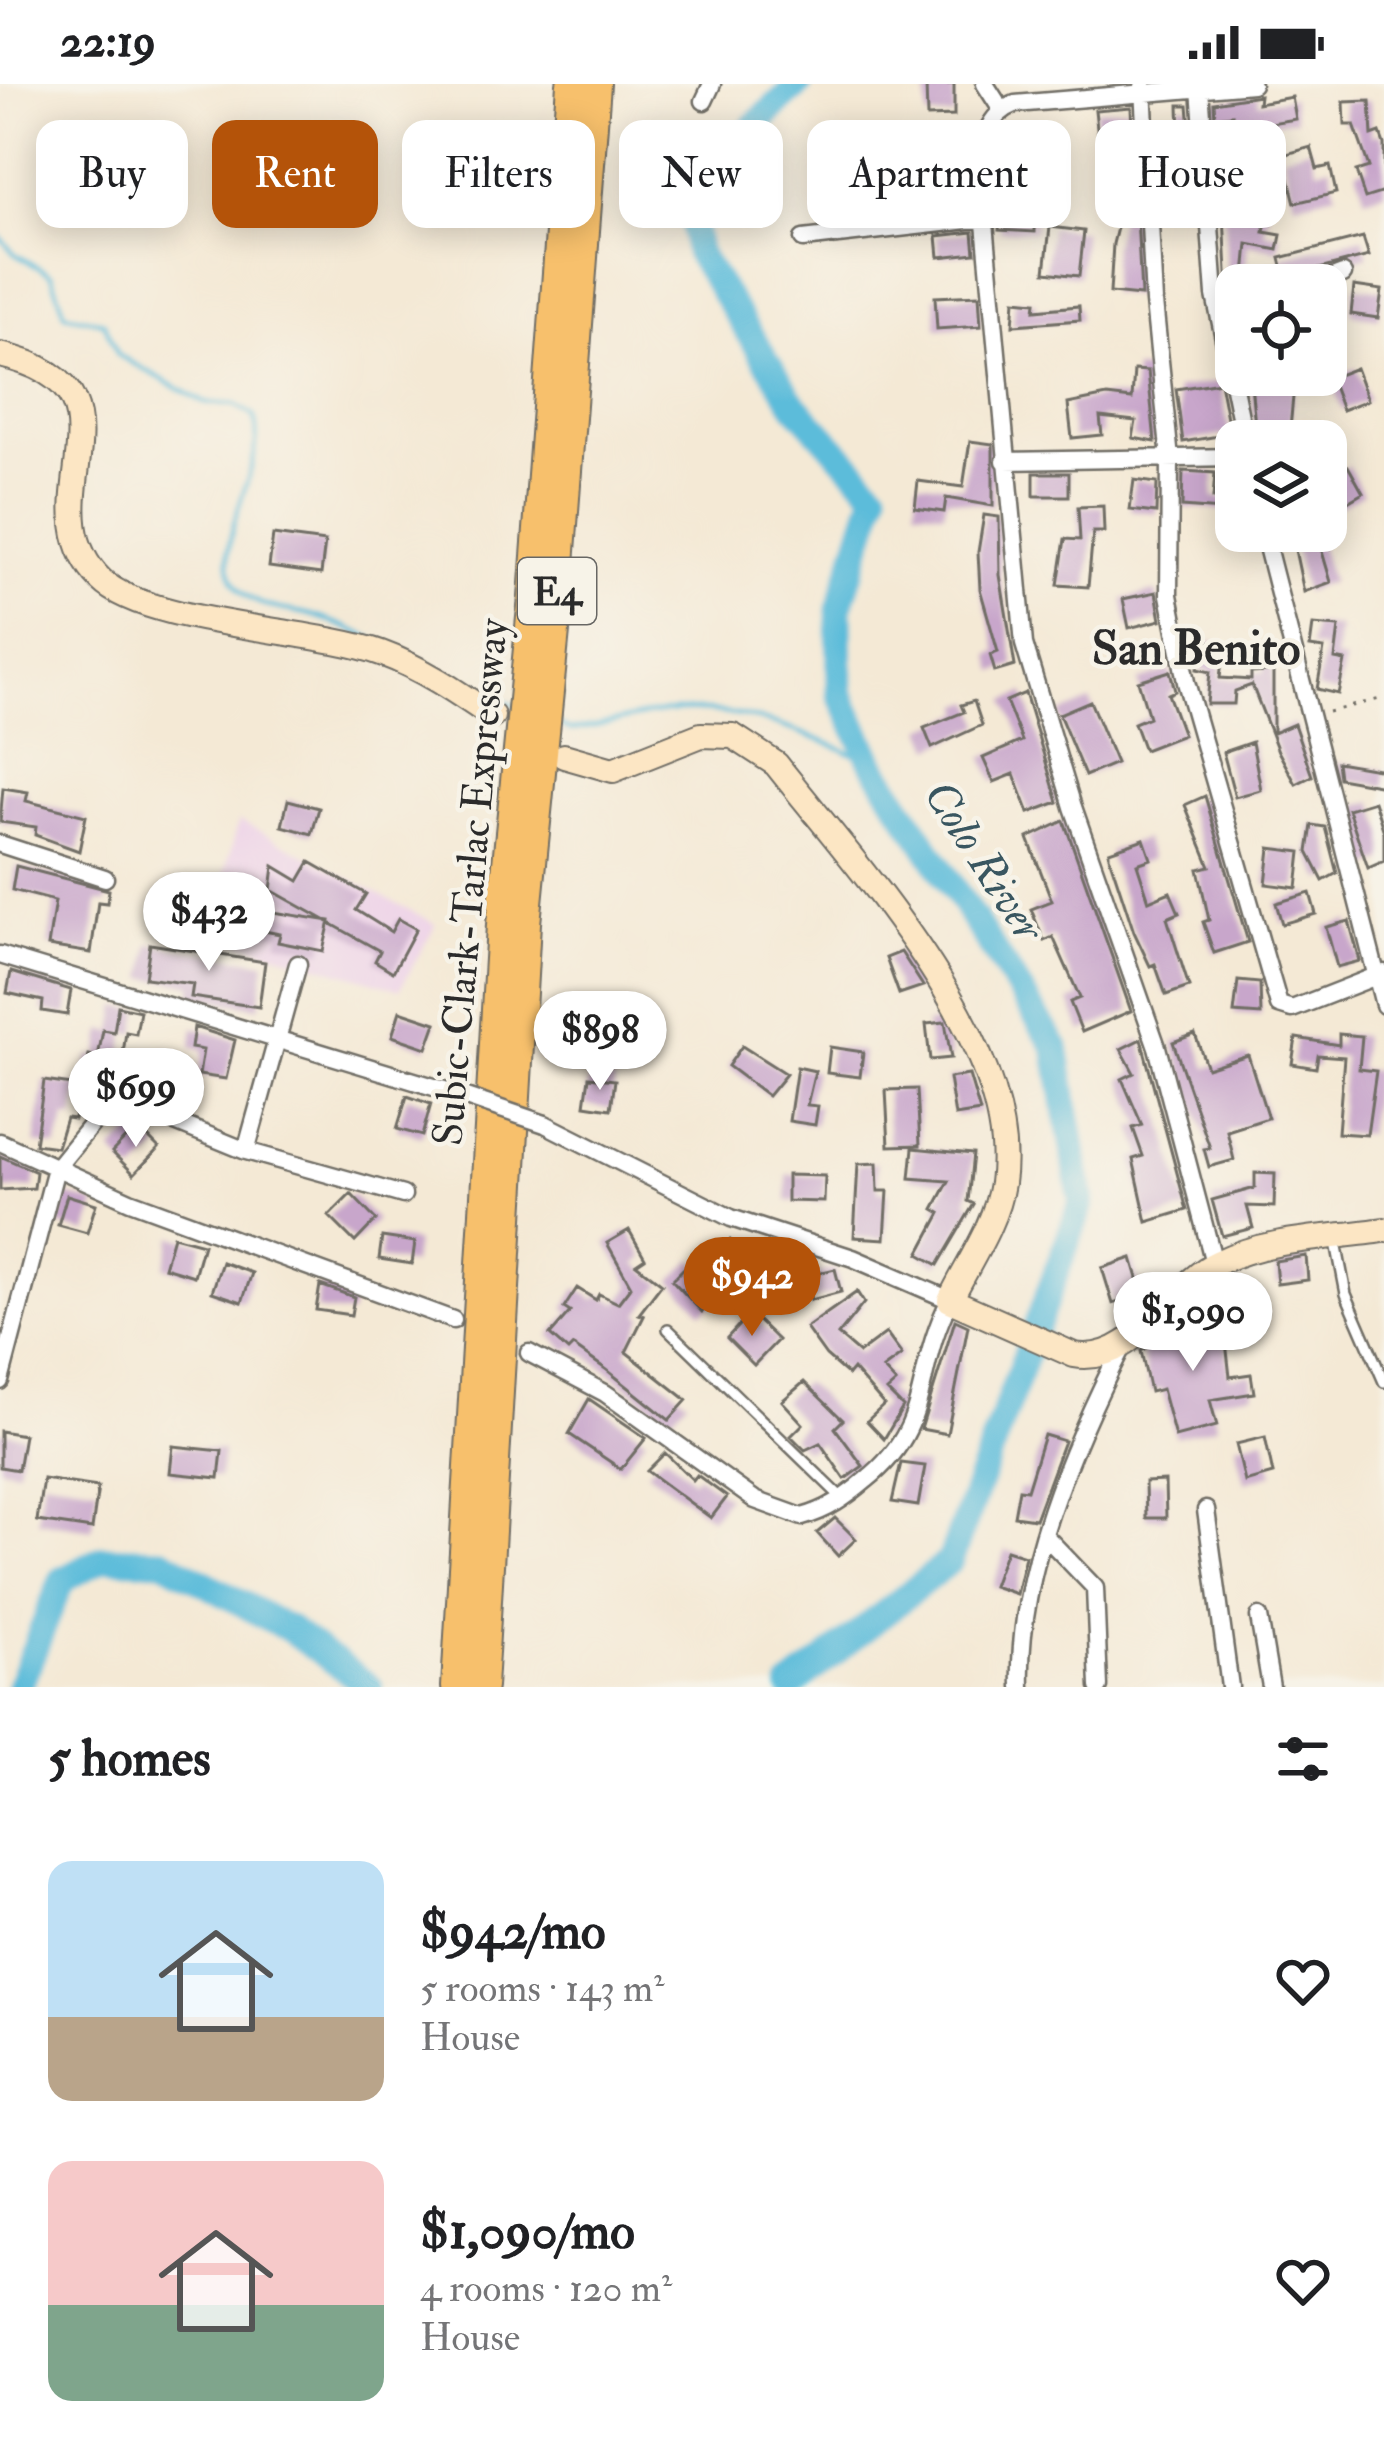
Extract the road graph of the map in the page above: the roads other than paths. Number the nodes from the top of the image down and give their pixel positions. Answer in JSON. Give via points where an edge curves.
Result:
{"nodes":[{"id":1,"x":572,"y":84,"type":"edge"},
{"id":2,"x":595,"y":84,"type":"edge"},
{"id":3,"x":985,"y":84,"type":"edge"},
{"id":4,"x":1252,"y":84,"type":"edge"},
{"id":5,"x":1200,"y":88,"type":"junction"},
{"id":6,"x":1143,"y":89,"type":"edge"},
{"id":7,"x":1001,"y":109,"type":"junction"},
{"id":8,"x":995,"y":120,"type":"edge"},
{"id":9,"x":899,"y":228,"type":"edge"},
{"id":10,"x":987,"y":228,"type":"edge"},
{"id":11,"x":803,"y":239,"type":"dead end"},
{"id":12,"x":1215,"y":276,"type":"edge"},
{"id":13,"x":0,"y":355,"type":"edge"},
{"id":14,"x":1215,"y":458,"type":"edge"},
{"id":15,"x":1170,"y":459,"type":"junction"},
{"id":16,"x":1005,"y":461,"type":"junction"},
{"id":17,"x":1268,"y":552,"type":"edge"},
{"id":18,"x":492,"y":716,"type":"dead end"},
{"id":19,"x":564,"y":756,"type":"dead end"},
{"id":20,"x":0,"y":844,"type":"edge"},
{"id":21,"x":105,"y":878,"type":"dead end"},
{"id":22,"x":0,"y":956,"type":"edge"},
{"id":23,"x":298,"y":964,"type":"dead end"},
{"id":24,"x":1382,"y":973,"type":"edge"},
{"id":25,"x":1384,"y":1005,"type":"edge"},
{"id":26,"x":278,"y":1040,"type":"junction"},
{"id":27,"x":0,"y":1142,"type":"edge"},
{"id":28,"x":246,"y":1151,"type":"junction"},
{"id":29,"x":56,"y":1168,"type":"junction"},
{"id":30,"x":403,"y":1195,"type":"dead end"},
{"id":31,"x":1384,"y":1230,"type":"edge"},
{"id":32,"x":1335,"y":1238,"type":"junction"},
{"id":33,"x":1214,"y":1263,"type":"junction"},
{"id":34,"x":950,"y":1300,"type":"junction"},
{"id":35,"x":453,"y":1320,"type":"dead end"},
{"id":36,"x":668,"y":1329,"type":"dead end"},
{"id":37,"x":1124,"y":1342,"type":"junction"},
{"id":38,"x":529,"y":1353,"type":"dead end"},
{"id":39,"x":0,"y":1381,"type":"edge"},
{"id":40,"x":1384,"y":1382,"type":"edge"},
{"id":41,"x":843,"y":1499,"type":"junction"},
{"id":42,"x":1206,"y":1510,"type":"dead end"},
{"id":43,"x":1047,"y":1538,"type":"junction"},
{"id":44,"x":475,"y":1597,"type":"junction"},
{"id":45,"x":1259,"y":1617,"type":"dead end"},
{"id":46,"x":457,"y":1687,"type":"edge"},
{"id":47,"x":481,"y":1687,"type":"edge"},
{"id":48,"x":1021,"y":1687,"type":"edge"},
{"id":49,"x":1099,"y":1687,"type":"edge"},
{"id":50,"x":1230,"y":1687,"type":"edge"},
{"id":51,"x":1270,"y":1687,"type":"edge"}],
"edges":[{"from":1,"to":44,"type":"highway","name":"Subic-Clark-Tarlac Expressway","number":"E4","via":[[502,925]]},
{"from":2,"to":44,"type":"highway","name":"Subic-Clark-Tarlac Expressway","number":"E4"},
{"from":3,"to":7,"type":"street"},
{"from":4,"to":5,"type":"street"},
{"from":5,"to":6,"type":"street"},
{"from":5,"to":12,"type":"street"},
{"from":6,"to":7,"type":"street"},
{"from":6,"to":15,"type":"street"},
{"from":7,"to":8,"type":"street"},
{"from":9,"to":11,"type":"street"},
{"from":10,"to":16,"type":"street"},
{"from":13,"to":18,"type":"street","via":[[64,383],[80,410],[70,523],[78,553],[104,584],[162,607],[380,653]]},
{"from":14,"to":15,"type":"street"},
{"from":15,"to":16,"type":"street"},
{"from":15,"to":24,"type":"street","via":[[1176,637],[1279,1005],[1292,1010]]},
{"from":16,"to":33,"type":"street","via":[[1017,598],[1039,702],[1157,1047]]},
{"from":17,"to":24,"type":"street"},
{"from":19,"to":34,"type":"street","via":[[613,770],[701,735],[756,746],[922,950],[980,1065],[1004,1158],[995,1210]]},
{"from":20,"to":21,"type":"street"},
{"from":22,"to":26,"type":"street"},
{"from":23,"to":26,"type":"street"},
{"from":24,"to":25,"type":"street"},
{"from":26,"to":28,"type":"street"},
{"from":26,"to":34,"type":"street","bridge":true,"via":[[545,1124],[731,1218]]},
{"from":27,"to":29,"type":"street"},
{"from":28,"to":29,"type":"street","via":[[141,1108],[95,1120]]},
{"from":28,"to":30,"type":"street"},
{"from":29,"to":35,"type":"street"},
{"from":29,"to":39,"type":"street"},
{"from":31,"to":32,"type":"street"},
{"from":32,"to":33,"type":"street"},
{"from":32,"to":40,"type":"lane","via":[[1346,1294]]},
{"from":33,"to":37,"type":"street"},
{"from":34,"to":37,"type":"street","via":[[1074,1354],[1096,1355]]},
{"from":34,"to":41,"type":"street","via":[[927,1352],[908,1438]]},
{"from":36,"to":41,"type":"lane"},
{"from":37,"to":43,"type":"street","via":[[1081,1432]]},
{"from":38,"to":41,"type":"street","via":[[605,1393],[755,1500],[802,1517]]},
{"from":42,"to":50,"type":"street"},
{"from":43,"to":48,"type":"street","via":[[1021,1621]]},
{"from":43,"to":49,"type":"street","via":[[1095,1588]]},
{"from":44,"to":46,"type":"highway","name":"Subic-Clark-Tarlac Expressway","number":"E4"},
{"from":44,"to":47,"type":"highway","name":"Subic-Clark-Tarlac Expressway","number":"E4"},
{"from":45,"to":51,"type":"street"}]}
